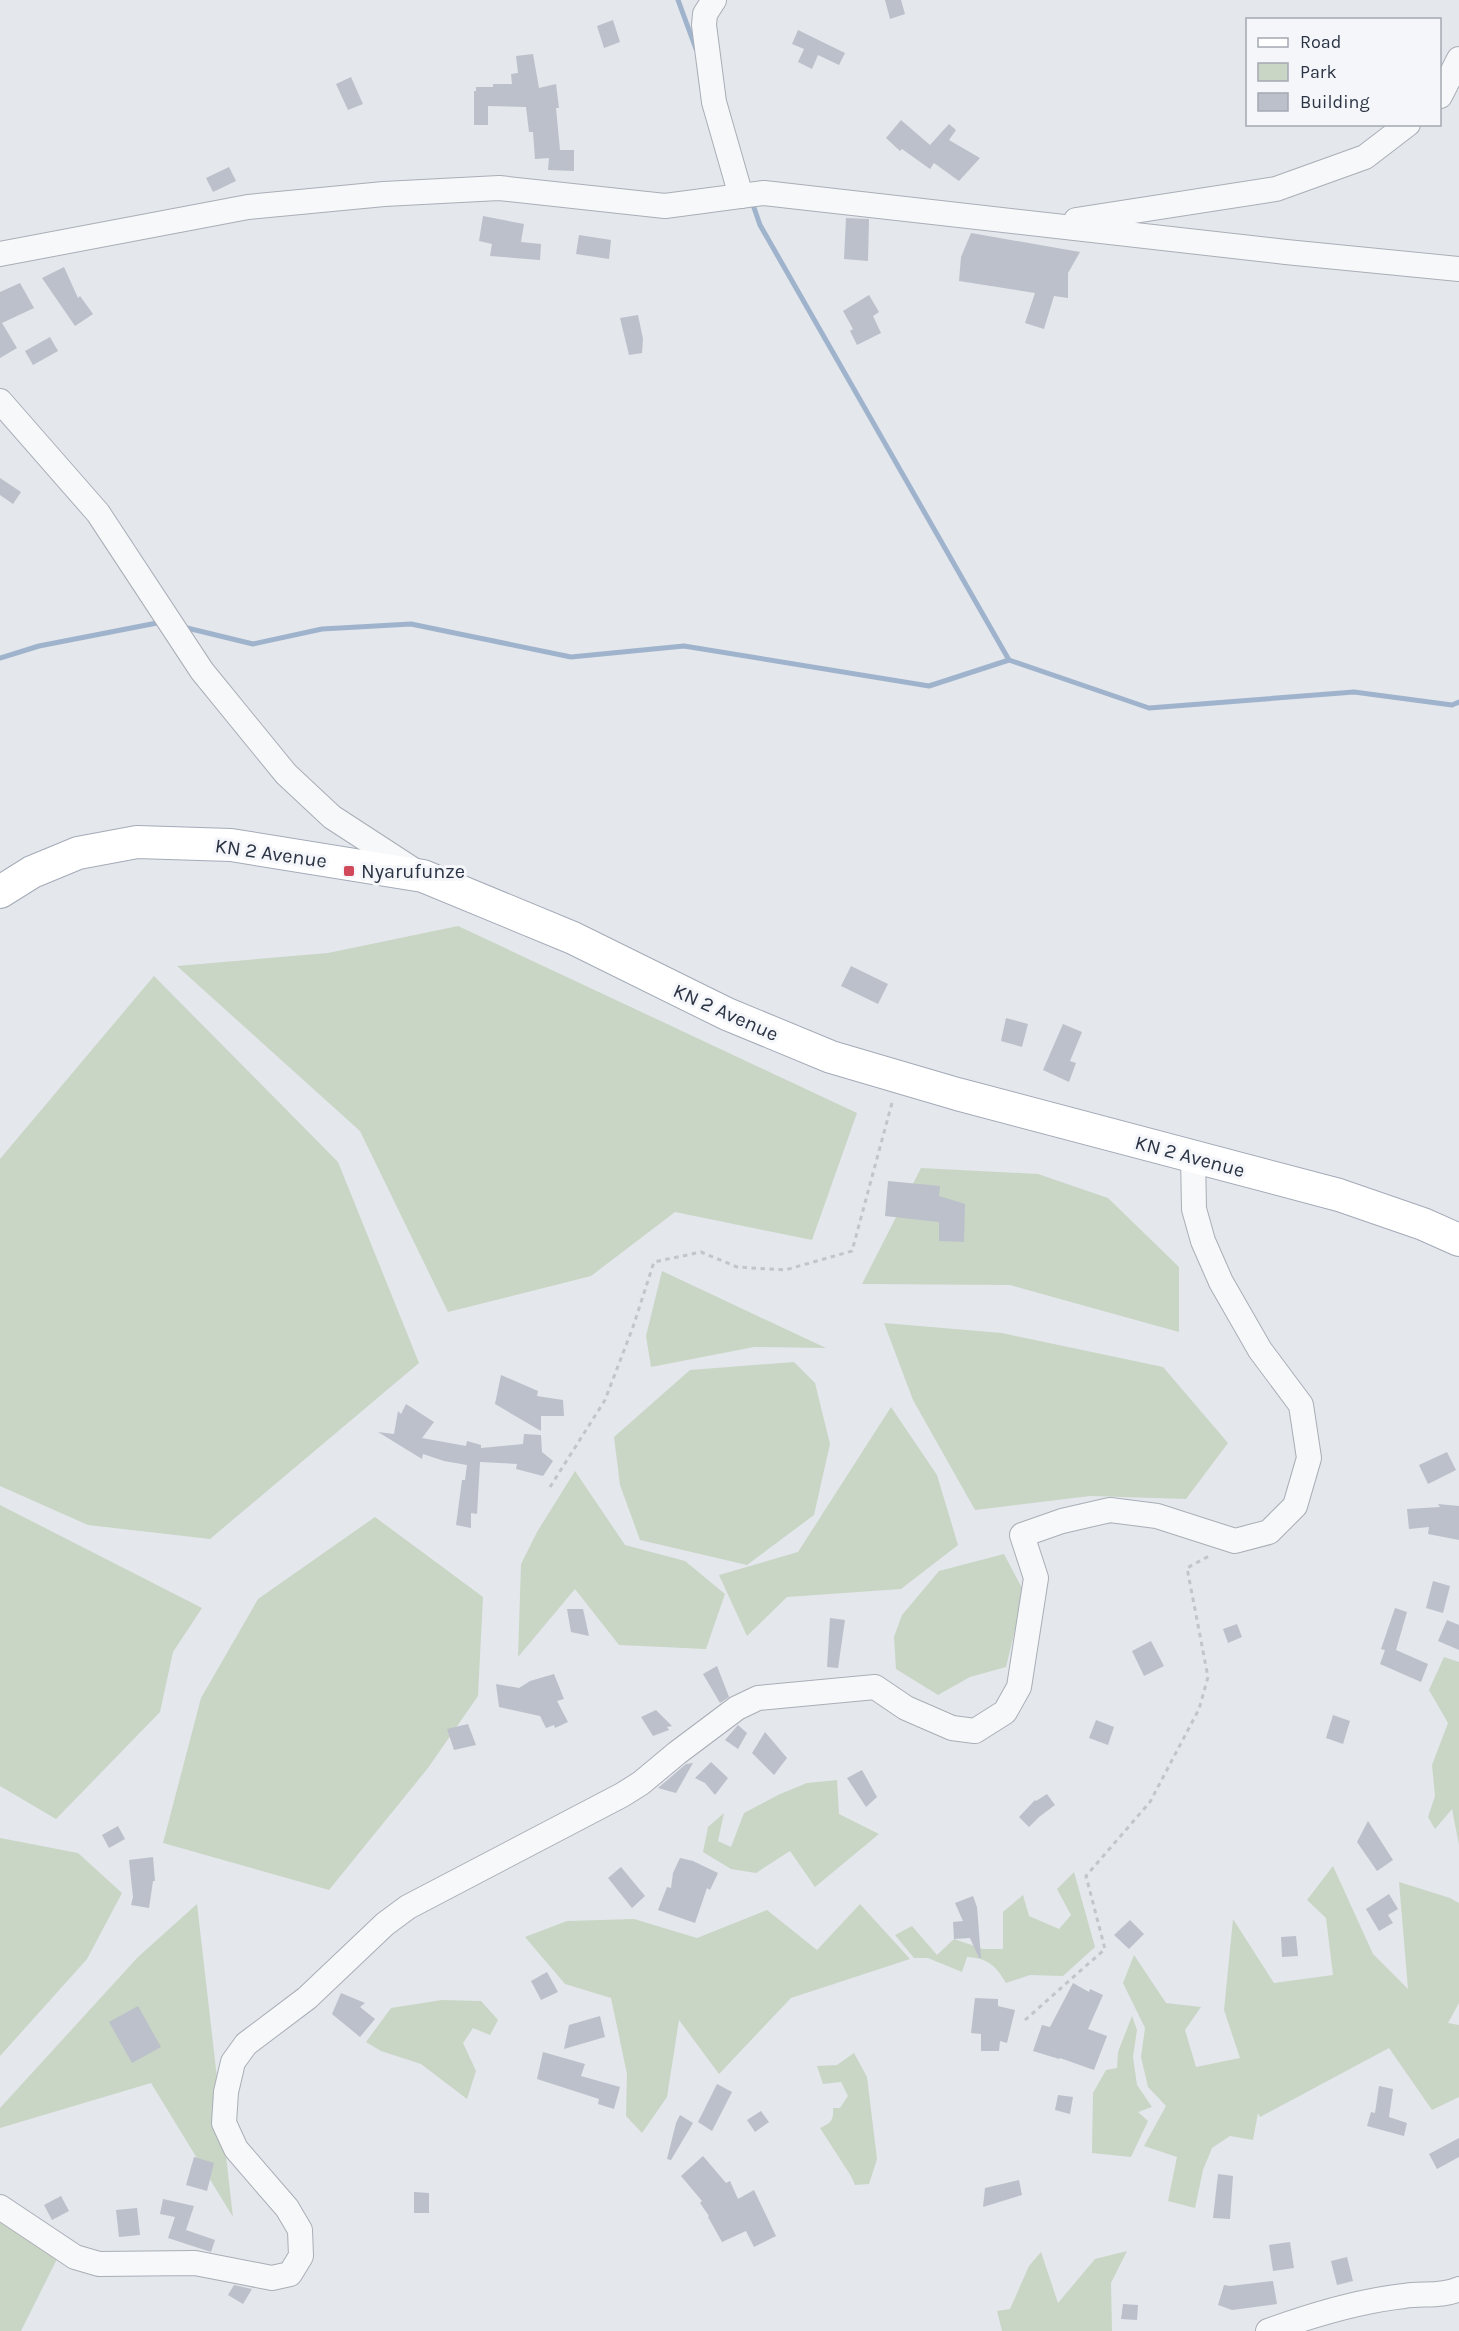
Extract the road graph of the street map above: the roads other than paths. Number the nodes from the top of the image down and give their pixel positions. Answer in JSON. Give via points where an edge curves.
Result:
{"nodes":[{"id":1,"x":714,"y":0,"type":"edge"},
{"id":2,"x":1459,"y":59,"type":"edge"},
{"id":3,"x":1441,"y":94,"type":"edge"},
{"id":4,"x":1405,"y":126,"type":"edge"},
{"id":5,"x":741,"y":196,"type":"junction"},
{"id":6,"x":1044,"y":225,"type":"junction"},
{"id":7,"x":0,"y":254,"type":"edge"},
{"id":8,"x":1459,"y":269,"type":"edge"},
{"id":9,"x":0,"y":401,"type":"edge"},
{"id":10,"x":423,"y":876,"type":"junction"},
{"id":11,"x":0,"y":892,"type":"edge"},
{"id":12,"x":1193,"y":1156,"type":"junction"},
{"id":13,"x":1459,"y":1240,"type":"edge"},
{"id":14,"x":0,"y":2207,"type":"edge"},
{"id":15,"x":1459,"y":2289,"type":"edge"},
{"id":16,"x":1268,"y":2331,"type":"edge"}],
"edges":[{"from":1,"to":5,"type":"street","via":[[705,14],[704,25],[714,102]]},
{"from":2,"to":3,"type":"street"},
{"from":4,"to":6,"type":"street","via":[[1365,157],[1276,189]]},
{"from":5,"to":6,"type":"street","via":[[764,193]]},
{"from":5,"to":7,"type":"street","via":[[664,206],[499,188],[384,194],[248,207]]},
{"from":6,"to":8,"type":"street"},
{"from":9,"to":10,"type":"street","via":[[98,513],[202,671],[286,774],[332,817]]},
{"from":10,"to":11,"type":"main road","name":"KN 2 Avenue","via":[[231,845],[136,842],[78,853],[32,872]]},
{"from":10,"to":12,"type":"main road","name":"KN 2 Avenue","via":[[573,938],[727,1014],[831,1058]]},
{"from":12,"to":13,"type":"main road","name":"KN 2 Avenue","via":[[1339,1196]]},
{"from":12,"to":14,"type":"street","via":[[1194,1209],[1203,1241],[1221,1282],[1260,1350],[1301,1405],[1309,1458],[1295,1506],[1269,1532],[1234,1541],[1157,1516],[1110,1510],[1022,1535],[1036,1578],[1019,1687],[1005,1712],[975,1731],[952,1728],[906,1708],[874,1687],[758,1698],[737,1708],[641,1783],[408,1907],[385,1924],[307,1998],[246,2044],[233,2062],[224,2123],[236,2150],[287,2208],[300,2230],[301,2256],[290,2274],[272,2277],[195,2263],[99,2264],[75,2257]]},
{"from":15,"to":16,"type":"street","via":[[1449,2294],[1404,2295],[1332,2310]]}]}
